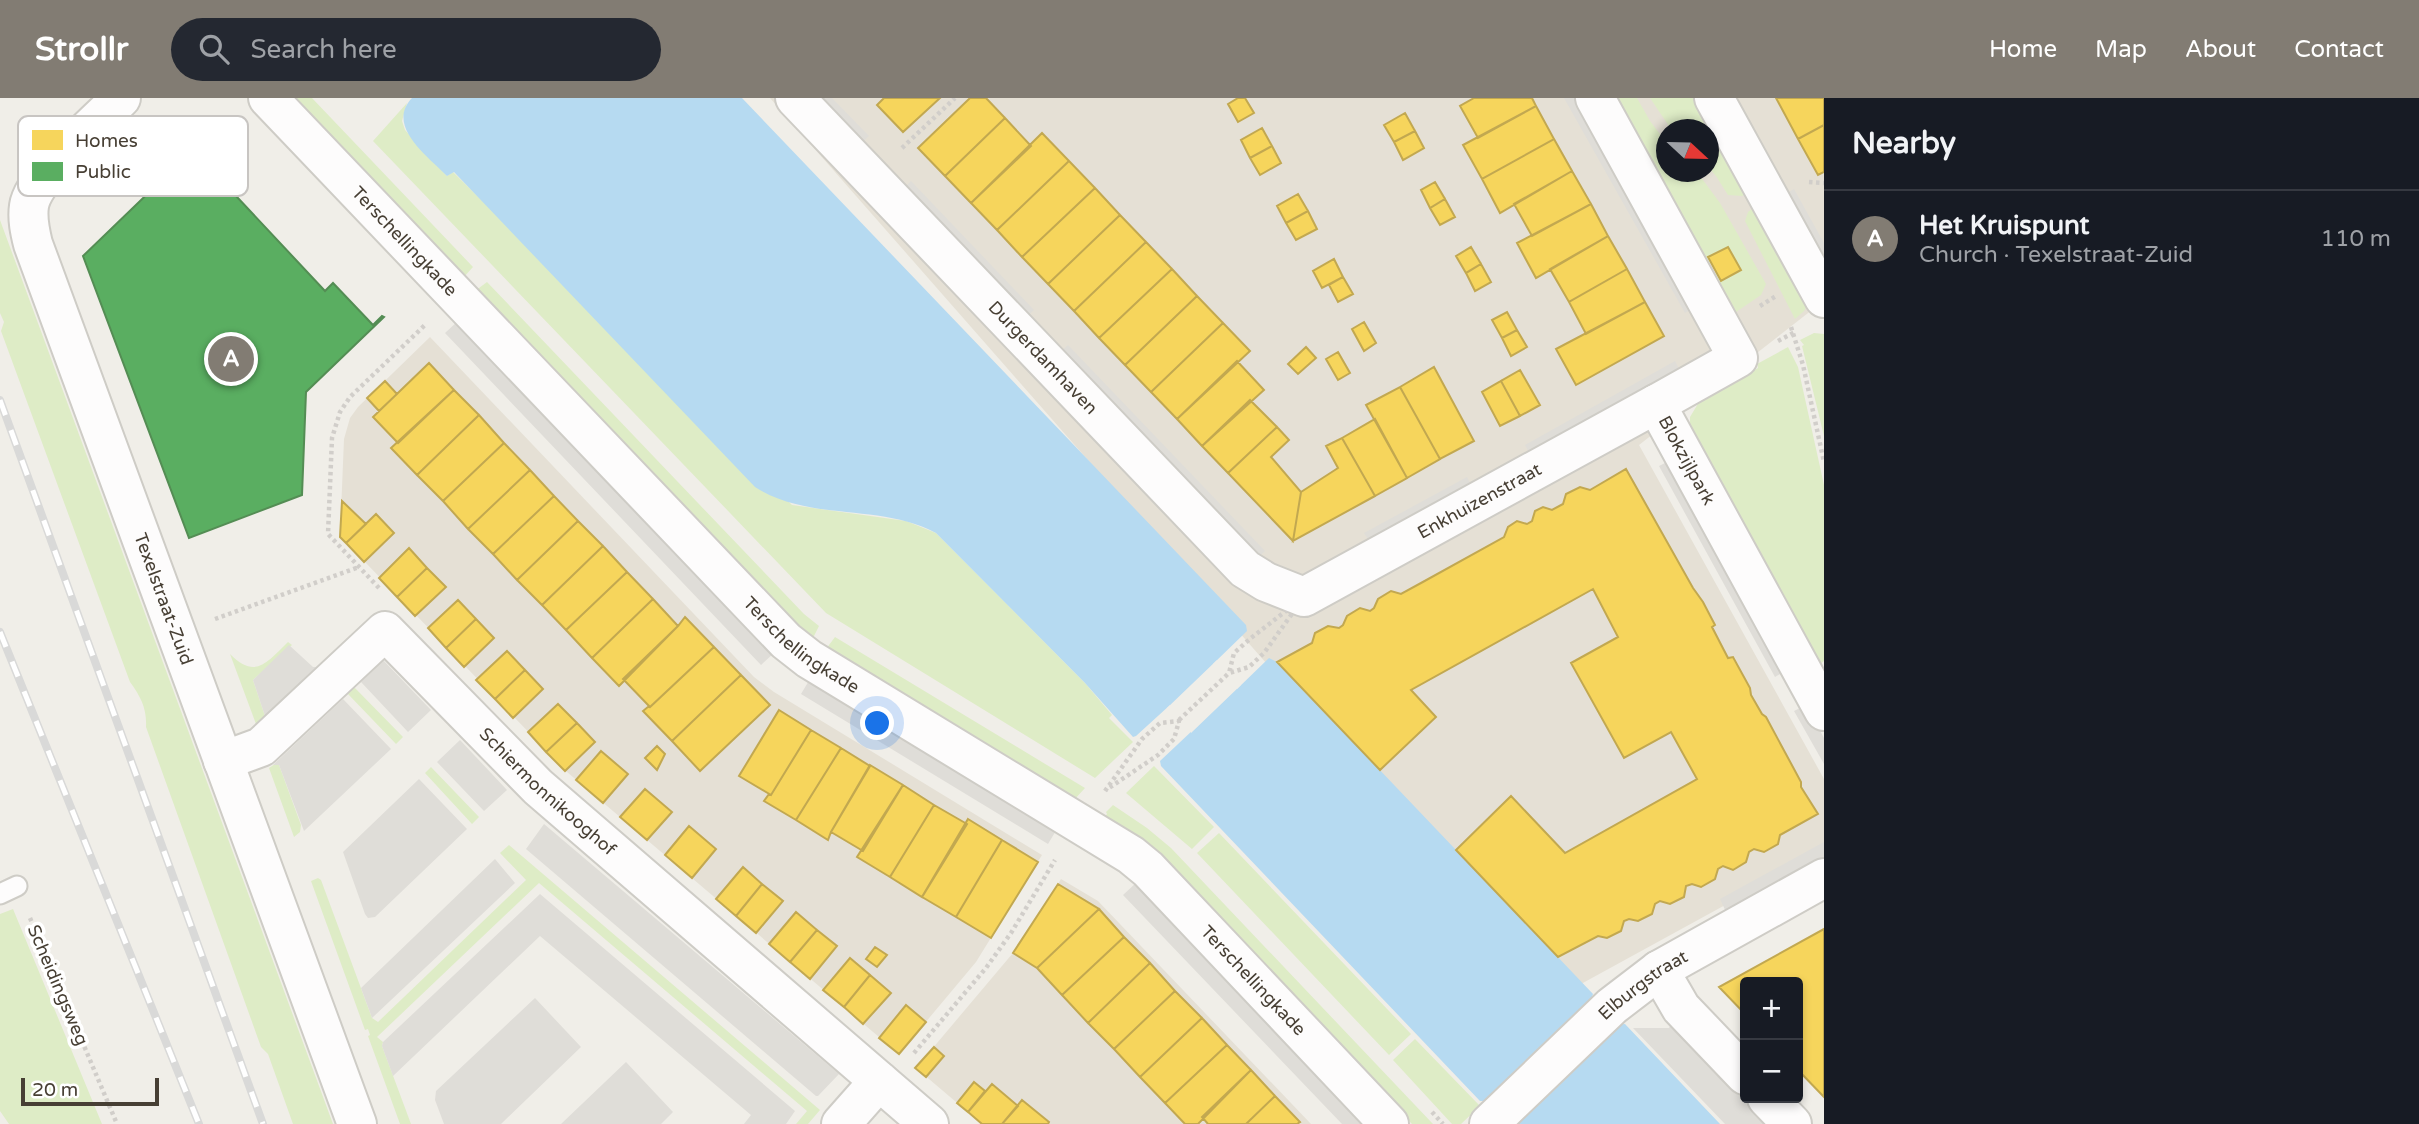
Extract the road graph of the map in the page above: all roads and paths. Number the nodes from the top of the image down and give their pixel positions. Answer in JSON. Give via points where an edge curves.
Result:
{"nodes":[{"id":1,"x":121,"y":98,"type":"edge"},
{"id":2,"x":268,"y":98,"type":"edge"},
{"id":3,"x":795,"y":98,"type":"edge"},
{"id":4,"x":955,"y":98,"type":"edge"},
{"id":5,"x":1595,"y":98,"type":"edge"},
{"id":6,"x":1714,"y":98,"type":"edge"},
{"id":7,"x":103,"y":116,"type":"edge"},
{"id":8,"x":871,"y":178,"type":"junction"},
{"id":9,"x":34,"y":196,"type":"edge"},
{"id":10,"x":1774,"y":288,"type":"dead end"},
{"id":11,"x":457,"y":297,"type":"junction"},
{"id":12,"x":1781,"y":304,"type":"dead end"},
{"id":13,"x":1813,"y":312,"type":"edge"},
{"id":14,"x":1790,"y":323,"type":"dead end"},
{"id":15,"x":1792,"y":333,"type":"junction"},
{"id":16,"x":1738,"y":358,"type":"junction"},
{"id":17,"x":1656,"y":404,"type":"junction"},
{"id":18,"x":1824,"y":462,"type":"edge"},
{"id":19,"x":359,"y":567,"type":"junction"},
{"id":20,"x":388,"y":597,"type":"dead end"},
{"id":21,"x":1304,"y":597,"type":"junction"},
{"id":22,"x":208,"y":622,"type":"dead end"},
{"id":23,"x":1229,"y":673,"type":"junction"},
{"id":24,"x":1824,"y":711,"type":"edge"},
{"id":25,"x":1179,"y":720,"type":"junction"},
{"id":26,"x":223,"y":761,"type":"junction"},
{"id":27,"x":1097,"y":787,"type":"dead end"},
{"id":28,"x":1105,"y":791,"type":"junction"},
{"id":29,"x":1112,"y":795,"type":"dead end"},
{"id":30,"x":1080,"y":822,"type":"junction"},
{"id":31,"x":1824,"y":878,"type":"edge"},
{"id":32,"x":8,"y":890,"type":"edge"},
{"id":33,"x":1659,"y":970,"type":"junction"},
{"id":34,"x":1740,"y":1070,"type":"edge"},
{"id":35,"x":878,"y":1081,"type":"junction"},
{"id":36,"x":1772,"y":1103,"type":"edge"},
{"id":37,"x":1424,"y":1104,"type":"dead end"},
{"id":38,"x":117,"y":1124,"type":"edge"},
{"id":39,"x":357,"y":1124,"type":"edge"},
{"id":40,"x":841,"y":1124,"type":"edge"},
{"id":41,"x":929,"y":1124,"type":"edge"},
{"id":42,"x":1389,"y":1124,"type":"edge"},
{"id":43,"x":1443,"y":1124,"type":"edge"},
{"id":44,"x":1489,"y":1124,"type":"edge"},
{"id":45,"x":1792,"y":1124,"type":"edge"}],
"edges":[{"from":1,"to":7,"type":"street","name":"Texelstraat-Zuid"},
{"from":2,"to":11,"type":"street","name":"Terschellingkade"},
{"from":3,"to":8,"type":"street","name":"Durgerdamhaven"},
{"from":4,"to":8,"type":"path"},
{"from":5,"to":16,"type":"street"},
{"from":6,"to":13,"type":"street"},
{"from":8,"to":21,"type":"street","name":"Durgerdamhaven","via":[[1245,569]]},
{"from":9,"to":26,"type":"street","name":"Texelstraat-Zuid","via":[[29,204],[33,244]]},
{"from":10,"to":12,"type":"path"},
{"from":11,"to":19,"type":"path","via":[[350,397],[336,421],[328,534]]},
{"from":11,"to":30,"type":"street","name":"Terschellingkade","via":[[798,651]]},
{"from":13,"to":15,"type":"path"},
{"from":14,"to":15,"type":"path"},
{"from":15,"to":16,"type":"path"},
{"from":15,"to":18,"type":"path"},
{"from":16,"to":17,"type":"street","name":"Blokzijlpark"},
{"from":17,"to":21,"type":"street","name":"Enkhuizenstraat"},
{"from":17,"to":24,"type":"street","name":"Blokzijlpark"},
{"from":19,"to":20,"type":"path"},
{"from":19,"to":22,"type":"path"},
{"from":21,"to":23,"type":"path","via":[[1264,653],[1249,667]]},
{"from":21,"to":23,"type":"path","via":[[1234,653]]},
{"from":23,"to":25,"type":"path"},
{"from":25,"to":28,"type":"path","via":[[1174,739],[1158,755]]},
{"from":25,"to":28,"type":"path","via":[[1160,723],[1142,739]]},
{"from":26,"to":35,"type":"street","name":"Schiermonnikooghof","via":[[261,747],[386,631],[538,787]]},
{"from":26,"to":39,"type":"street","name":"Texelstraat-Zuid"},
{"from":27,"to":28,"type":"path"},
{"from":28,"to":29,"type":"path"},
{"from":30,"to":35,"type":"path","via":[[986,968],[908,1060]]},
{"from":30,"to":42,"type":"street","name":"Terschellingkade","via":[[1148,869]]},
{"from":31,"to":33,"type":"street","name":"Elburgstraat"},
{"from":32,"to":38,"type":"path","name":"Scheidingsweg"},
{"from":33,"to":34,"type":"street","via":[[1681,1008]]},
{"from":33,"to":44,"type":"street","name":"Elburgstraat","via":[[1612,1006]]},
{"from":35,"to":40,"type":"street"},
{"from":35,"to":41,"type":"street","name":"Schiermonnikooghof"},
{"from":36,"to":45,"type":"street"},
{"from":37,"to":43,"type":"path"}]}
